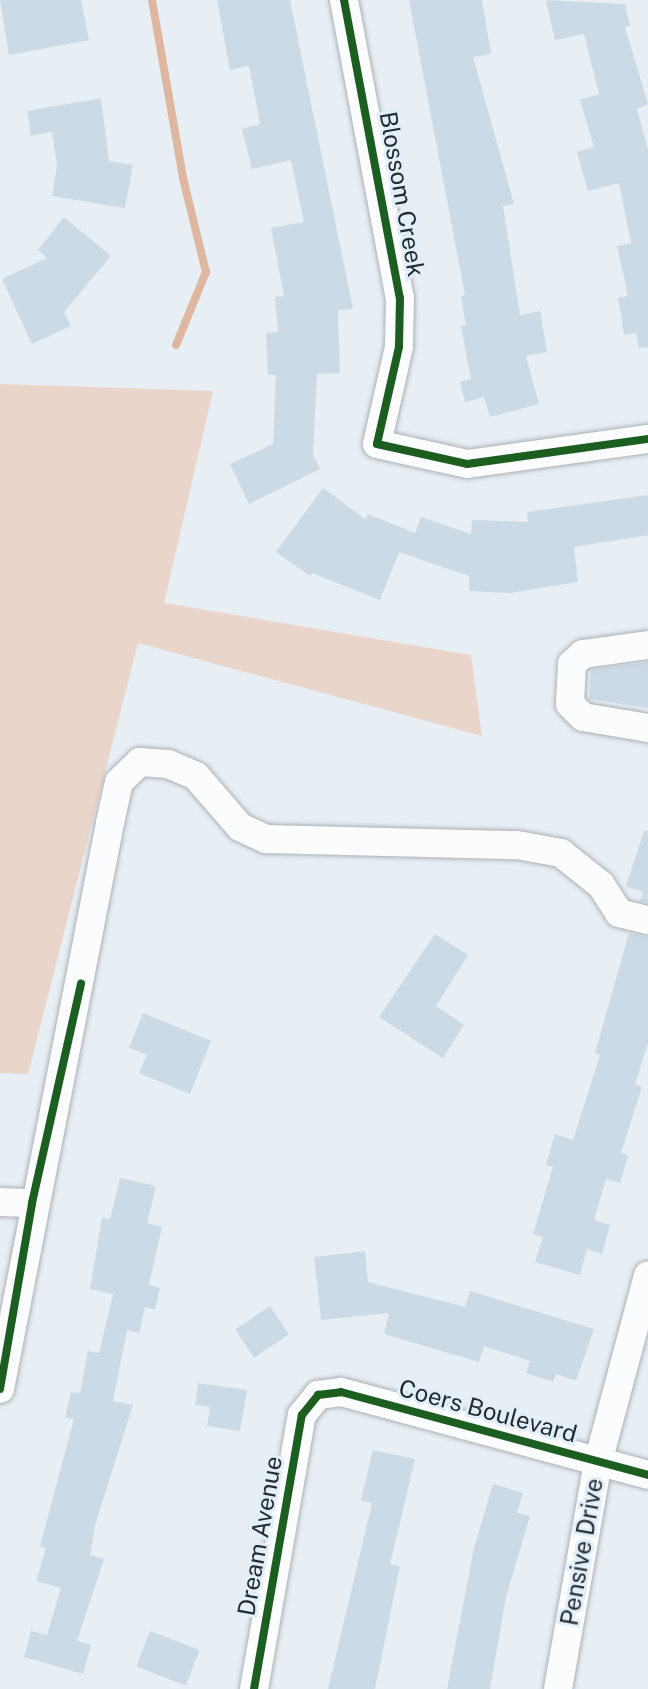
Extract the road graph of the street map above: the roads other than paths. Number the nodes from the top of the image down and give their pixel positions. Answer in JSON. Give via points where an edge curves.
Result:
{"nodes":[{"id":1,"x":344,"y":0,"type":"edge"},
{"id":2,"x":648,"y":439,"type":"edge"},
{"id":3,"x":648,"y":645,"type":"edge"},
{"id":4,"x":648,"y":728,"type":"edge"},
{"id":5,"x":648,"y":920,"type":"edge"},
{"id":6,"x":0,"y":1202,"type":"edge"},
{"id":7,"x":32,"y":1203,"type":"junction"},
{"id":8,"x":648,"y":1276,"type":"edge"},
{"id":9,"x":0,"y":1389,"type":"edge"},
{"id":10,"x":318,"y":1395,"type":"joint"},
{"id":11,"x":598,"y":1462,"type":"junction"},
{"id":12,"x":648,"y":1475,"type":"edge"},
{"id":13,"x":254,"y":1689,"type":"edge"},
{"id":14,"x":558,"y":1689,"type":"edge"}],
"edges":[{"from":1,"to":2,"type":"street","name":"Blossom Creek","via":[[400,298],[399,347],[377,444],[467,464]]},
{"from":3,"to":4,"type":"street","via":[[583,654],[572,664],[570,704],[583,717]]},
{"from":5,"to":7,"type":"street","via":[[619,913],[601,885],[561,853],[517,845],[266,839],[240,827],[196,776],[168,764],[140,762],[119,782]]},
{"from":6,"to":7,"type":"street"},
{"from":7,"to":9,"type":"street"},
{"from":8,"to":11,"type":"street","name":"Pensive Drive"},
{"from":10,"to":11,"type":"street","name":"Coers Boulevard","via":[[341,1392]]},
{"from":10,"to":13,"type":"street","name":"Dream Avenue","via":[[302,1415]]},
{"from":11,"to":12,"type":"street","name":"Coers Boulevard"},
{"from":11,"to":14,"type":"street","name":"Pensive Drive"}]}
